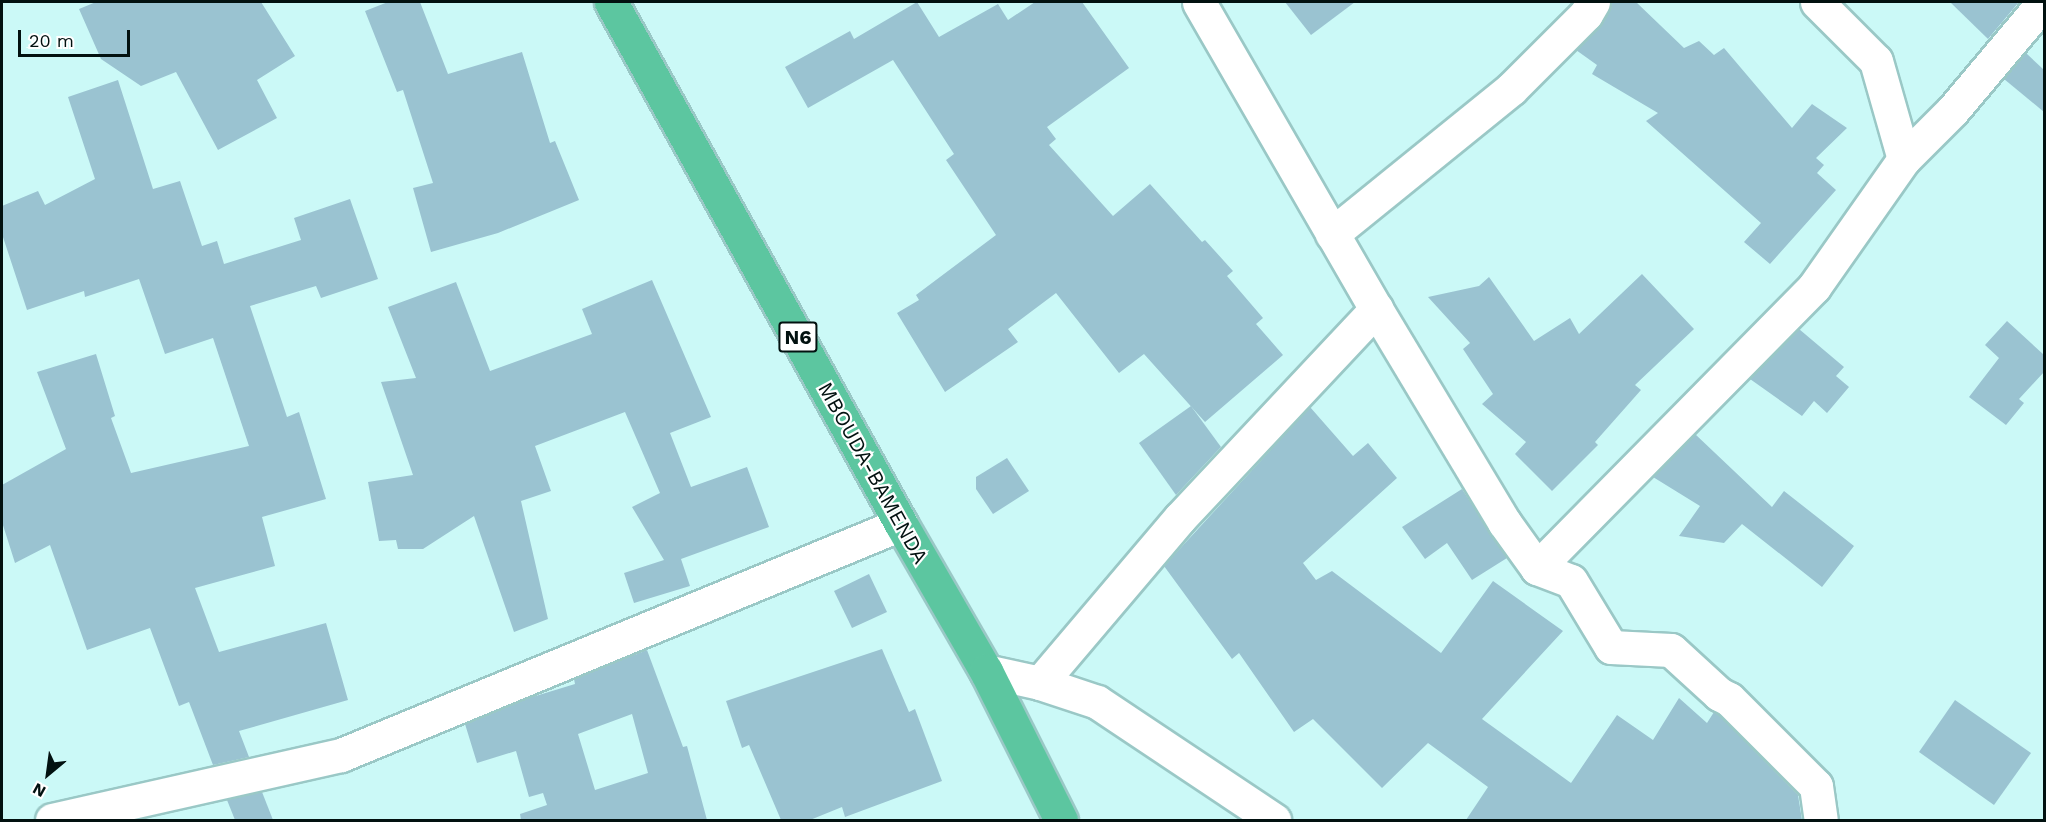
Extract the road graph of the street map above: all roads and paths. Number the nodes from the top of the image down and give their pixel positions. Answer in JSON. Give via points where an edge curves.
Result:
{"nodes":[{"id":1,"x":612,"y":2,"type":"edge"},
{"id":2,"x":1199,"y":2,"type":"edge"},
{"id":3,"x":1593,"y":2,"type":"edge"},
{"id":4,"x":1817,"y":2,"type":"edge"},
{"id":5,"x":2044,"y":2,"type":"edge"},
{"id":6,"x":1904,"y":159,"type":"junction"},
{"id":7,"x":1332,"y":234,"type":"junction"},
{"id":8,"x":1376,"y":309,"type":"junction"},
{"id":9,"x":901,"y":524,"type":"junction"},
{"id":10,"x":1537,"y":568,"type":"junction"},
{"id":11,"x":986,"y":671,"type":"junction"},
{"id":12,"x":1040,"y":683,"type":"junction"},
{"id":13,"x":52,"y":820,"type":"edge"},
{"id":14,"x":1061,"y":820,"type":"edge"},
{"id":15,"x":1274,"y":820,"type":"edge"},
{"id":16,"x":1821,"y":820,"type":"edge"}],
"edges":[{"from":1,"to":9,"type":"highway","name":"MBOUDA-BAMENDA","number":"N6"},
{"from":2,"to":7,"type":"street"},
{"from":3,"to":7,"type":"street","via":[[1570,31],[1510,89]]},
{"from":4,"to":6,"type":"street","via":[[1876,61]]},
{"from":5,"to":6,"type":"street","via":[[1953,110]]},
{"from":6,"to":10,"type":"street","via":[[1814,287]]},
{"from":7,"to":8,"type":"street"},
{"from":8,"to":10,"type":"street","via":[[1504,522]]},
{"from":8,"to":12,"type":"street","via":[[1180,518]]},
{"from":9,"to":11,"type":"highway","name":"MBOUDA-BAMENDA","number":"N6"},
{"from":9,"to":13,"type":"street","via":[[341,755]]},
{"from":10,"to":16,"type":"street","via":[[1571,581],[1611,647],[1671,650],[1729,699],[1816,786]]},
{"from":11,"to":12,"type":"street"},
{"from":11,"to":14,"type":"highway","name":"MBOUDA-BAMENDA","number":"N6"},
{"from":12,"to":15,"type":"street","via":[[1097,702]]}]}
